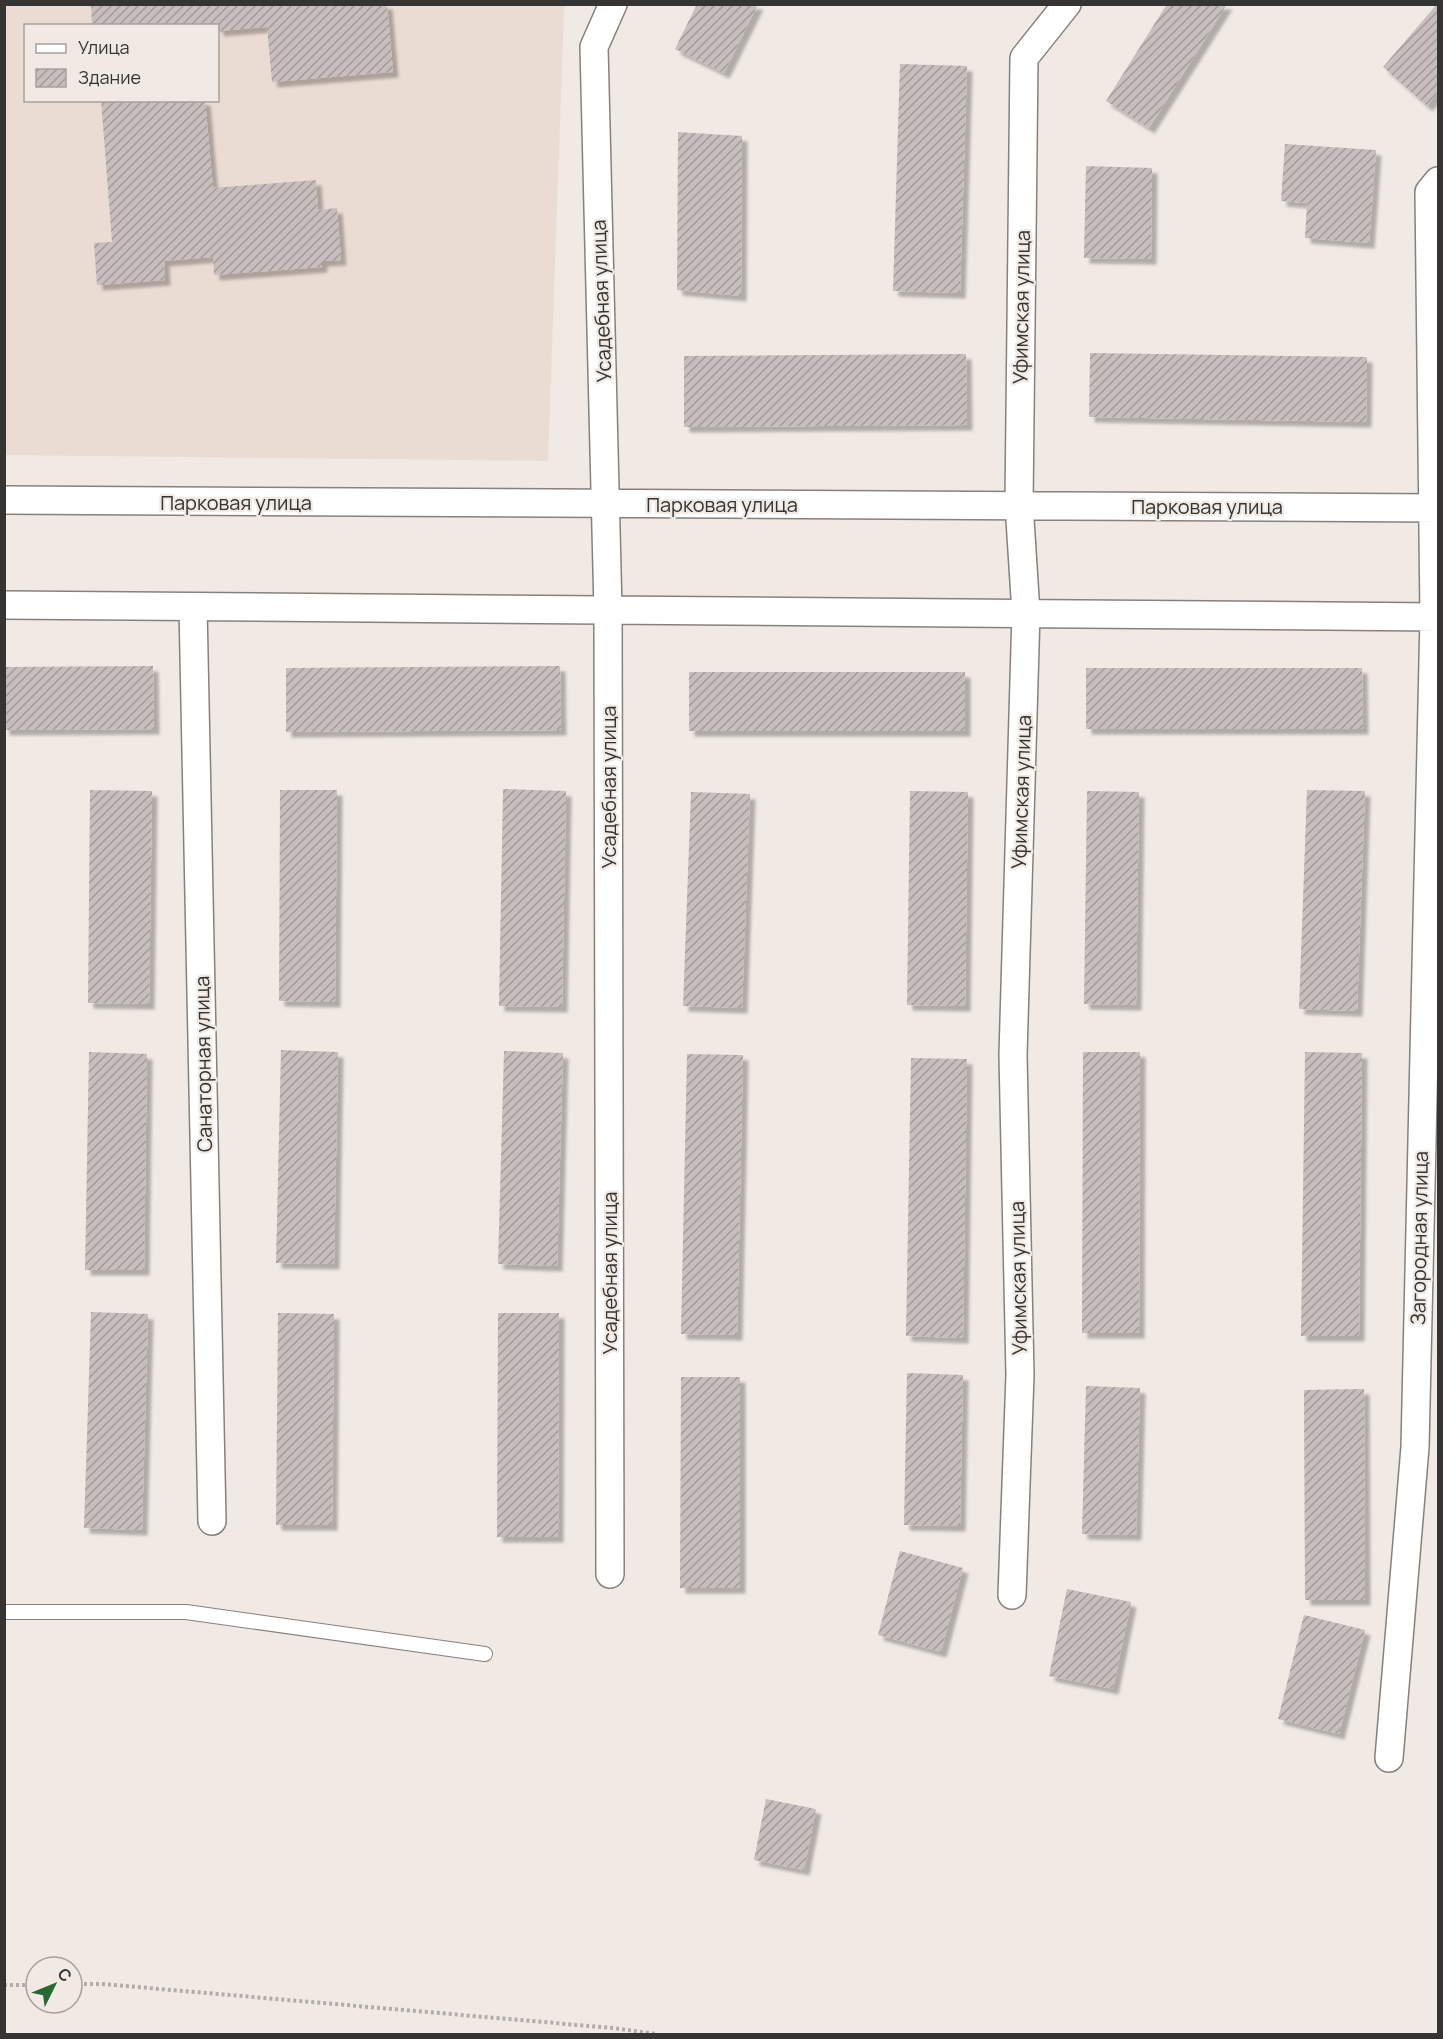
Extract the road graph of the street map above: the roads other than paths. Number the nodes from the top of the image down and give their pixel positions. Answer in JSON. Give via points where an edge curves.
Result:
{"nodes":[{"id":1,"x":613,"y":4,"type":"edge"},
{"id":2,"x":1067,"y":4,"type":"edge"},
{"id":3,"x":1438,"y":181,"type":"edge"},
{"id":4,"x":4,"y":500,"type":"edge"},
{"id":5,"x":606,"y":504,"type":"junction"},
{"id":6,"x":1018,"y":504,"type":"junction"},
{"id":7,"x":1436,"y":508,"type":"edge"},
{"id":8,"x":4,"y":605,"type":"edge"},
{"id":9,"x":193,"y":607,"type":"junction"},
{"id":10,"x":608,"y":610,"type":"junction"},
{"id":11,"x":1026,"y":613,"type":"junction"},
{"id":12,"x":1436,"y":617,"type":"edge"},
{"id":13,"x":1431,"y":1036,"type":"edge"},
{"id":14,"x":1427,"y":1447,"type":"edge"},
{"id":15,"x":212,"y":1521,"type":"dead end"},
{"id":16,"x":610,"y":1574,"type":"dead end"},
{"id":17,"x":1012,"y":1595,"type":"dead end"},
{"id":18,"x":4,"y":1612,"type":"edge"},
{"id":19,"x":485,"y":1654,"type":"dead end"},
{"id":20,"x":1389,"y":1758,"type":"dead end"}],
"edges":[{"from":1,"to":5,"type":"street","name":"Усадебная улица","via":[[594,47]]},
{"from":2,"to":6,"type":"street","name":"Уфимская улица","via":[[1024,58]]},
{"from":3,"to":7,"type":"street","name":"Загородная улица","via":[[1429,192]]},
{"from":4,"to":5,"type":"street","name":"Парковая улица"},
{"from":5,"to":6,"type":"street","name":"Парковая улица"},
{"from":5,"to":10,"type":"street","name":"Усадебная улица"},
{"from":6,"to":7,"type":"street","name":"Парковая улица"},
{"from":6,"to":11,"type":"street","name":"Уфимская улица"},
{"from":7,"to":12,"type":"street","name":"Загородная улица"},
{"from":8,"to":9,"type":"street"},
{"from":9,"to":10,"type":"street"},
{"from":9,"to":15,"type":"street","name":"Санаторная улица"},
{"from":10,"to":11,"type":"street"},
{"from":10,"to":16,"type":"street","name":"Усадебная улица"},
{"from":11,"to":12,"type":"street"},
{"from":11,"to":17,"type":"street","name":"Уфимская улица","via":[[1013,1055],[1020,1375]]},
{"from":12,"to":13,"type":"street","name":"Загородная улица"},
{"from":13,"to":14,"type":"street","name":"Загородная улица"},
{"from":14,"to":20,"type":"street","name":"Загородная улица"},
{"from":18,"to":19,"type":"lane","via":[[186,1612]]}]}
